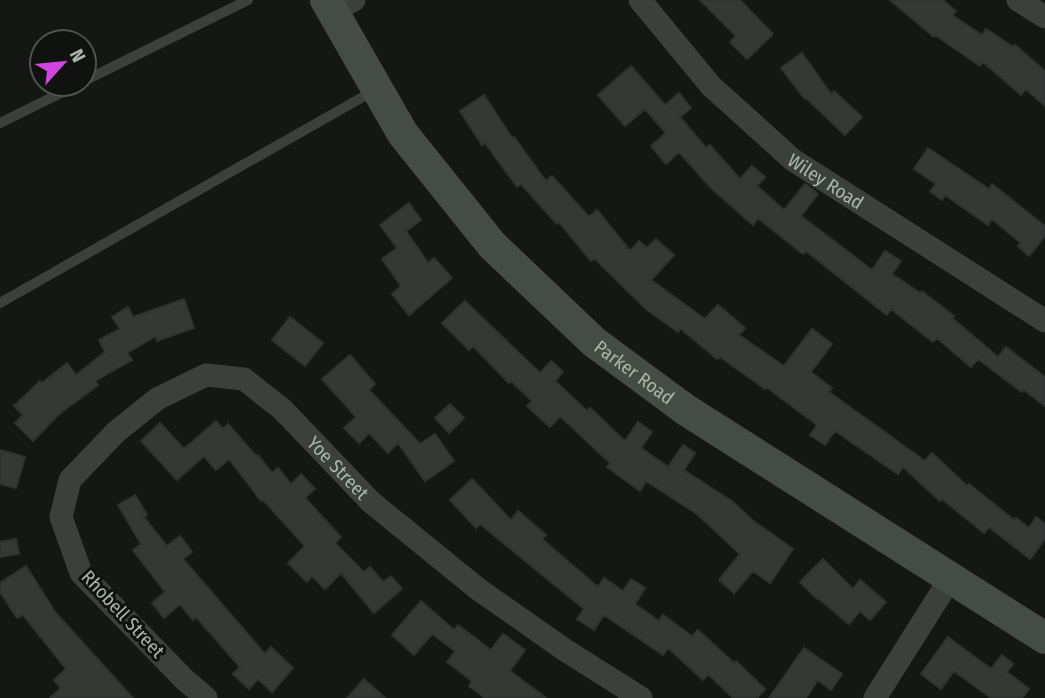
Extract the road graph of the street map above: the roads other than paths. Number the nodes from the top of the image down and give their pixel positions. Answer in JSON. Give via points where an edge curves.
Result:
{"nodes":[{"id":1,"x":248,"y":0,"type":"edge"},
{"id":2,"x":640,"y":0,"type":"edge"},
{"id":3,"x":1018,"y":0,"type":"edge"},
{"id":4,"x":337,"y":4,"type":"edge"},
{"id":5,"x":1045,"y":17,"type":"edge"},
{"id":6,"x":98,"y":74,"type":"edge"},
{"id":7,"x":377,"y":89,"type":"junction"},
{"id":8,"x":51,"y":98,"type":"edge"},
{"id":9,"x":0,"y":123,"type":"edge"},
{"id":10,"x":0,"y":303,"type":"edge"},
{"id":11,"x":1045,"y":321,"type":"edge"},
{"id":12,"x":61,"y":517,"type":"joint"},
{"id":13,"x":950,"y":579,"type":"junction"},
{"id":14,"x":1045,"y":638,"type":"edge"},
{"id":15,"x":206,"y":698,"type":"edge"},
{"id":16,"x":641,"y":698,"type":"edge"},
{"id":17,"x":875,"y":698,"type":"edge"}],
"edges":[{"from":1,"to":6,"type":"lane"},
{"from":2,"to":11,"type":"street","name":"Wiley Road","via":[[711,86],[793,160]]},
{"from":3,"to":5,"type":"street"},
{"from":4,"to":7,"type":"street","name":"Parker Road"},
{"from":7,"to":10,"type":"lane"},
{"from":7,"to":13,"type":"street","name":"Parker Road","via":[[403,134],[492,246],[594,342],[686,410]]},
{"from":8,"to":9,"type":"lane"},
{"from":12,"to":15,"type":"street","name":"Rhobell Street","via":[[81,572]]},
{"from":12,"to":16,"type":"street","name":"Yoe Street","via":[[70,480],[116,432],[157,399],[206,375],[244,379],[283,410],[372,502],[478,589]]},
{"from":13,"to":14,"type":"street","name":"Parker Road"},
{"from":13,"to":17,"type":"street"}]}
